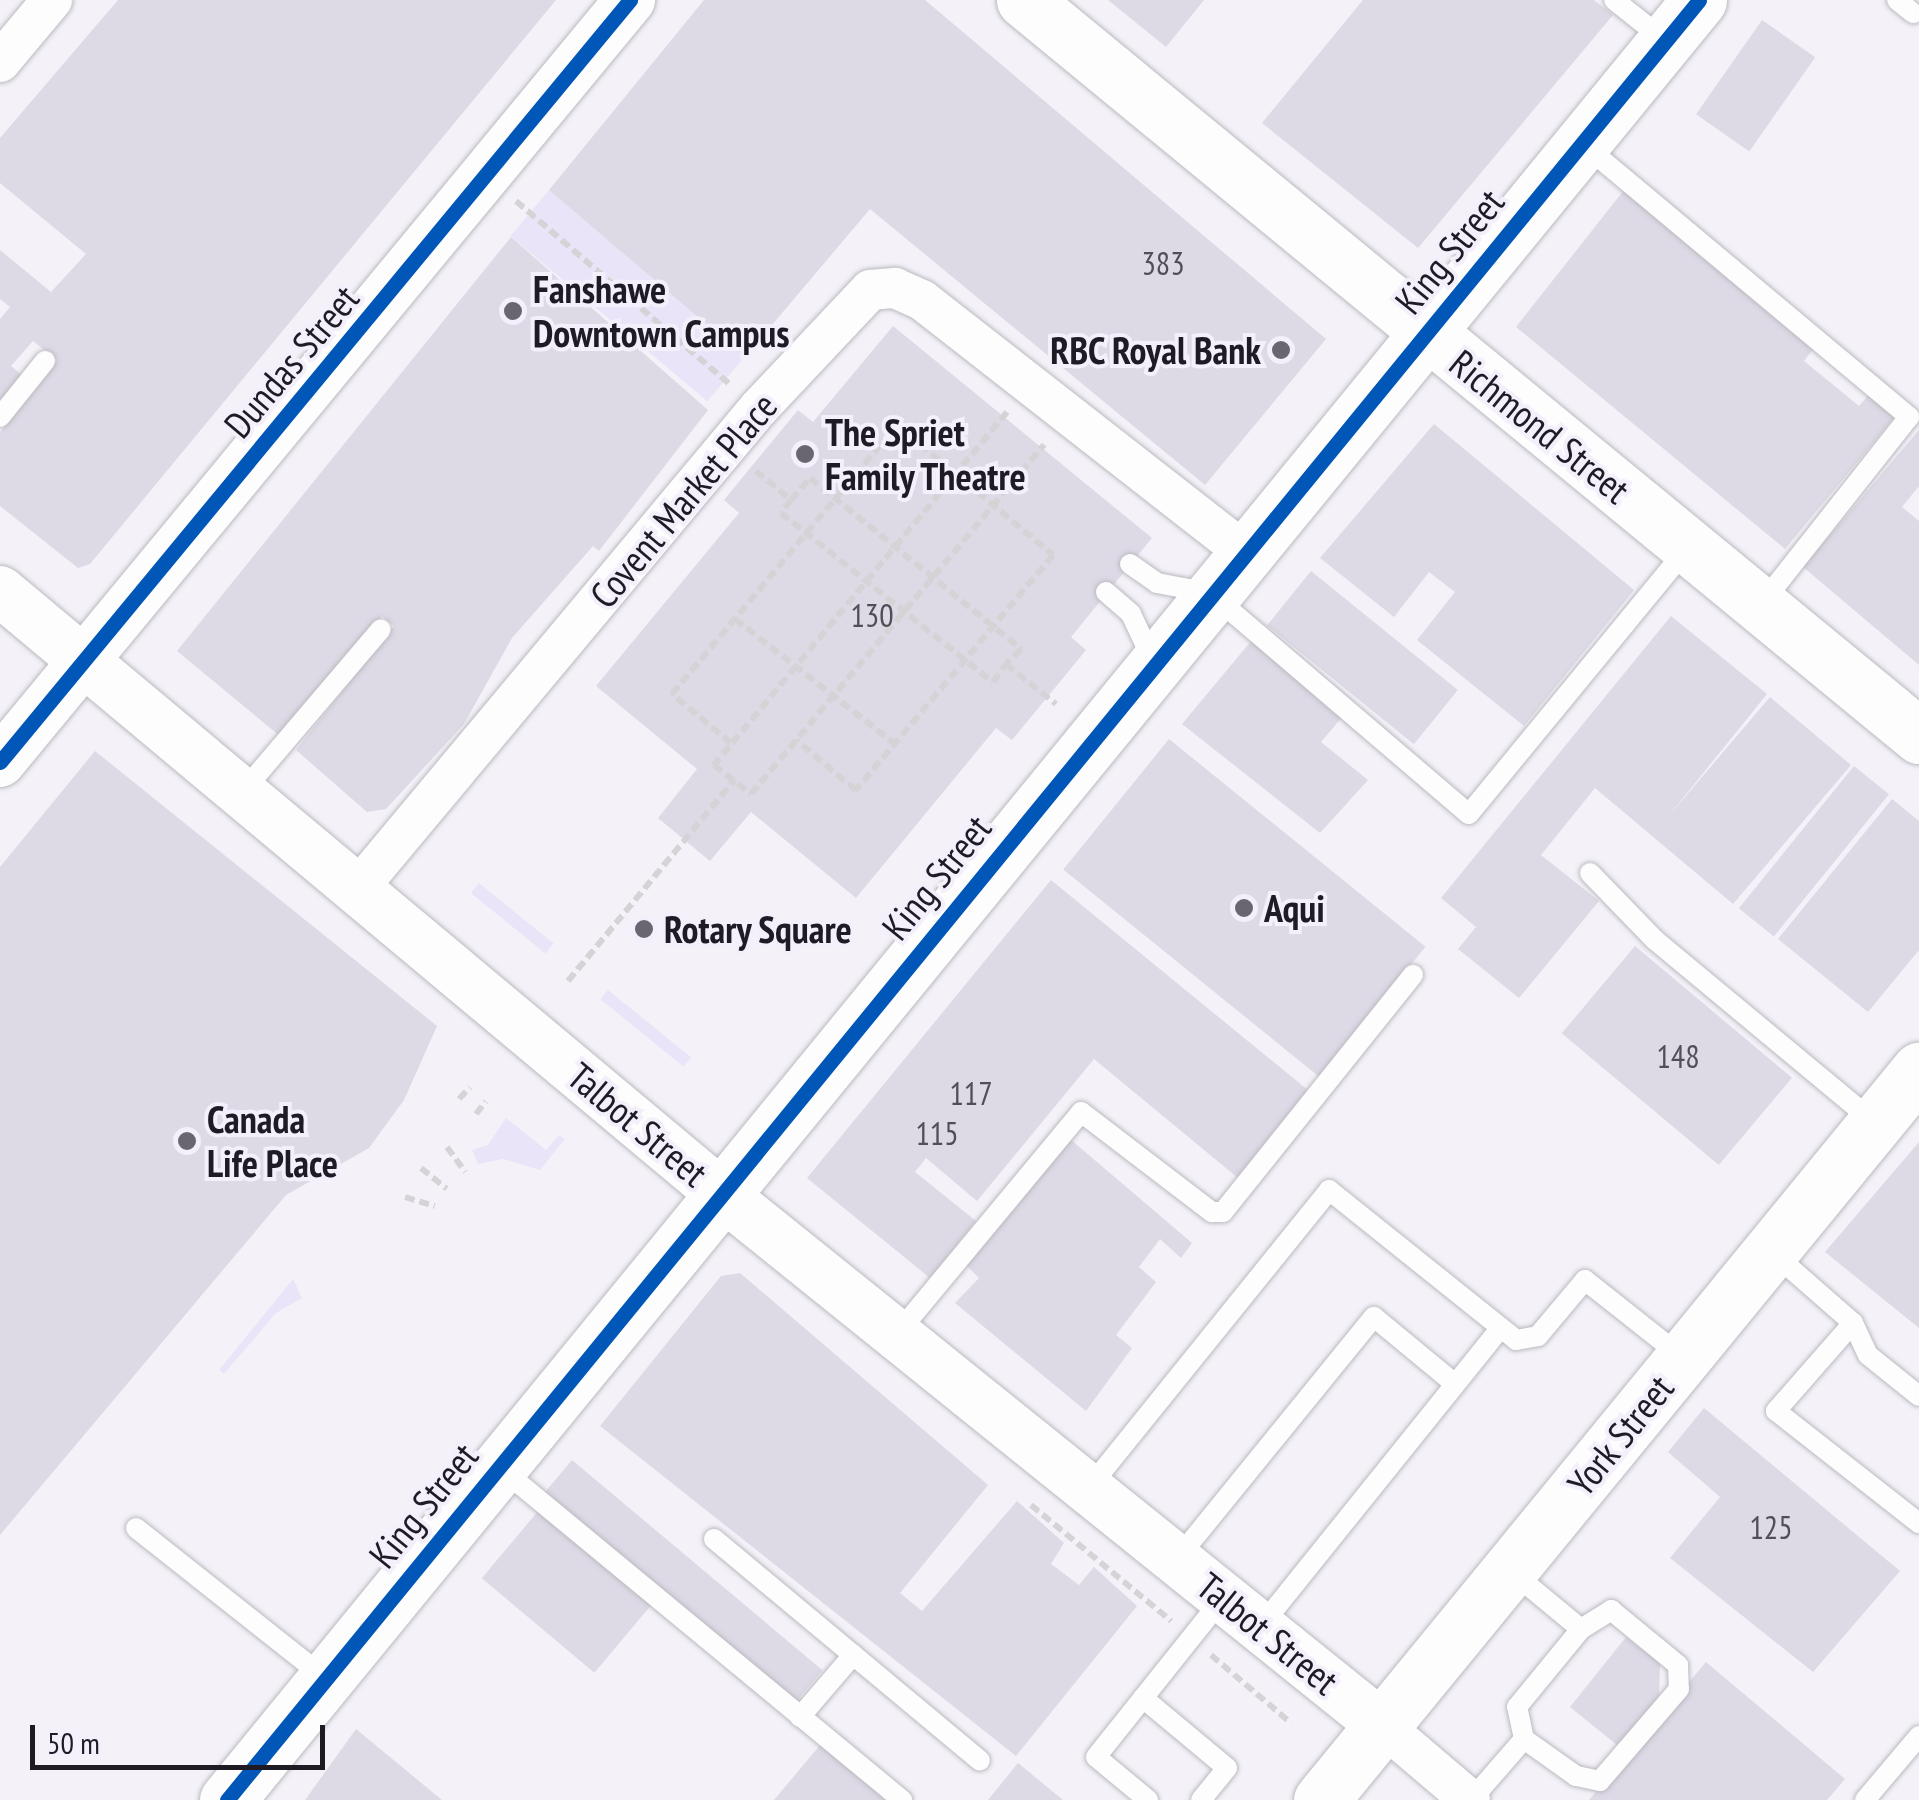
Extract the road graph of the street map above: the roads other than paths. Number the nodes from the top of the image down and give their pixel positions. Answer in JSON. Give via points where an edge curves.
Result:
{"nodes":[{"id":1,"x":52,"y":0,"type":"edge"},
{"id":2,"x":630,"y":0,"type":"edge"},
{"id":3,"x":1024,"y":0,"type":"edge"},
{"id":4,"x":1614,"y":0,"type":"edge"},
{"id":5,"x":1699,"y":0,"type":"edge"},
{"id":6,"x":1664,"y":41,"type":"junction"},
{"id":7,"x":0,"y":62,"type":"edge"},
{"id":8,"x":1579,"y":140,"type":"junction"},
{"id":9,"x":1426,"y":332,"type":"junction"},
{"id":10,"x":45,"y":361,"type":"dead end"},
{"id":11,"x":0,"y":418,"type":"edge"},
{"id":12,"x":1688,"y":548,"type":"junction"},
{"id":13,"x":1130,"y":564,"type":"dead end"},
{"id":14,"x":1227,"y":573,"type":"junction"},
{"id":15,"x":0,"y":592,"type":"edge"},
{"id":16,"x":1106,"y":592,"type":"dead end"},
{"id":17,"x":1760,"y":606,"type":"junction"},
{"id":18,"x":381,"y":629,"type":"dead end"},
{"id":19,"x":85,"y":661,"type":"junction"},
{"id":20,"x":1154,"y":663,"type":"junction"},
{"id":21,"x":1919,"y":736,"type":"edge"},
{"id":22,"x":0,"y":762,"type":"edge"},
{"id":23,"x":244,"y":790,"type":"junction"},
{"id":24,"x":1590,"y":874,"type":"dead end"},
{"id":25,"x":359,"y":887,"type":"junction"},
{"id":26,"x":1413,"y":975,"type":"dead end"},
{"id":27,"x":1919,"y":1070,"type":"edge"},
{"id":28,"x":1876,"y":1124,"type":"junction"},
{"id":29,"x":719,"y":1192,"type":"junction"},
{"id":30,"x":1771,"y":1252,"type":"junction"},
{"id":31,"x":1852,"y":1324,"type":"junction"},
{"id":32,"x":1499,"y":1330,"type":"junction"},
{"id":33,"x":897,"y":1334,"type":"junction"},
{"id":34,"x":1684,"y":1358,"type":"junction"},
{"id":35,"x":1455,"y":1384,"type":"junction"},
{"id":36,"x":1919,"y":1396,"type":"edge"},
{"id":37,"x":497,"y":1466,"type":"junction"},
{"id":38,"x":1088,"y":1489,"type":"junction"},
{"id":39,"x":1919,"y":1523,"type":"edge"},
{"id":40,"x":136,"y":1528,"type":"dead end"},
{"id":41,"x":714,"y":1539,"type":"dead end"},
{"id":42,"x":1176,"y":1560,"type":"junction"},
{"id":43,"x":1510,"y":1570,"type":"junction"},
{"id":44,"x":1242,"y":1612,"type":"junction"},
{"id":45,"x":1581,"y":1628,"type":"junction"},
{"id":46,"x":853,"y":1655,"type":"junction"},
{"id":47,"x":326,"y":1678,"type":"junction"},
{"id":48,"x":1143,"y":1698,"type":"junction"},
{"id":49,"x":800,"y":1717,"type":"junction"},
{"id":50,"x":1384,"y":1726,"type":"junction"},
{"id":51,"x":1919,"y":1736,"type":"edge"},
{"id":52,"x":1524,"y":1739,"type":"junction"},
{"id":53,"x":980,"y":1761,"type":"dead end"},
{"id":54,"x":227,"y":1800,"type":"edge"},
{"id":55,"x":902,"y":1800,"type":"edge"},
{"id":56,"x":1148,"y":1800,"type":"edge"},
{"id":57,"x":1201,"y":1800,"type":"edge"},
{"id":58,"x":1321,"y":1800,"type":"edge"},
{"id":59,"x":1470,"y":1800,"type":"edge"},
{"id":60,"x":1865,"y":1800,"type":"edge"}],
"edges":[{"from":1,"to":7,"type":"street"},
{"from":2,"to":19,"type":"street","name":"Dundas Street"},
{"from":3,"to":9,"type":"main road","name":"Richmond Street"},
{"from":4,"to":6,"type":"lane"},
{"from":5,"to":6,"type":"main road","name":"King Street"},
{"from":6,"to":8,"type":"main road","name":"King Street"},
{"from":8,"to":9,"type":"main road","name":"King Street"},
{"from":8,"to":17,"type":"lane","via":[[1909,417]]},
{"from":9,"to":12,"type":"main road","name":"Richmond Street"},
{"from":9,"to":14,"type":"main road","name":"King Street"},
{"from":10,"to":11,"type":"lane"},
{"from":12,"to":14,"type":"lane","via":[[1469,814]]},
{"from":12,"to":17,"type":"main road","name":"Richmond Street"},
{"from":13,"to":14,"type":"lane","via":[[1157,583]]},
{"from":14,"to":20,"type":"main road","name":"King Street"},
{"from":14,"to":25,"type":"street","name":"Covent Market Place","via":[[922,300],[895,288],[870,290],[758,409]]},
{"from":15,"to":19,"type":"street","name":"Talbot Street"},
{"from":16,"to":20,"type":"lane","via":[[1132,614]]},
{"from":17,"to":21,"type":"main road","name":"Richmond Street"},
{"from":18,"to":23,"type":"lane"},
{"from":19,"to":22,"type":"street","name":"Dundas Street"},
{"from":19,"to":23,"type":"street","name":"Talbot Street"},
{"from":20,"to":29,"type":"main road","name":"King Street"},
{"from":23,"to":25,"type":"street","name":"Talbot Street"},
{"from":24,"to":28,"type":"lane","via":[[1655,940]]},
{"from":25,"to":29,"type":"street","name":"Talbot Street"},
{"from":26,"to":33,"type":"lane","via":[[1223,1212],[1212,1212],[1081,1112]]},
{"from":27,"to":28,"type":"main road","name":"York Street"},
{"from":28,"to":30,"type":"main road","name":"York Street"},
{"from":29,"to":33,"type":"street","name":"Talbot Street"},
{"from":29,"to":37,"type":"main road","name":"King Street"},
{"from":30,"to":31,"type":"lane"},
{"from":30,"to":34,"type":"main road","name":"York Street"},
{"from":31,"to":36,"type":"lane","via":[[1868,1355]]},
{"from":31,"to":39,"type":"lane","via":[[1776,1411]]},
{"from":32,"to":34,"type":"lane","via":[[1523,1342],[1538,1336],[1584,1280]]},
{"from":32,"to":35,"type":"lane"},
{"from":32,"to":38,"type":"lane","via":[[1329,1190]]},
{"from":33,"to":38,"type":"street","name":"Talbot Street"},
{"from":34,"to":43,"type":"main road","name":"York Street"},
{"from":35,"to":42,"type":"lane","via":[[1374,1317]]},
{"from":35,"to":44,"type":"lane"},
{"from":37,"to":47,"type":"main road","name":"King Street"},
{"from":37,"to":49,"type":"lane"},
{"from":38,"to":42,"type":"street","name":"Talbot Street"},
{"from":40,"to":47,"type":"lane"},
{"from":41,"to":46,"type":"lane"},
{"from":42,"to":44,"type":"street","name":"Talbot Street"},
{"from":43,"to":45,"type":"lane"},
{"from":43,"to":50,"type":"main road","name":"York Street"},
{"from":44,"to":48,"type":"lane"},
{"from":44,"to":50,"type":"street","name":"Talbot Street"},
{"from":45,"to":52,"type":"lane","via":[[1517,1707]]},
{"from":45,"to":52,"type":"lane","via":[[1610,1610],[1678,1665],[1678,1689],[1600,1780],[1576,1776]]},
{"from":46,"to":49,"type":"lane"},
{"from":46,"to":53,"type":"lane"},
{"from":47,"to":54,"type":"main road","name":"King Street"},
{"from":48,"to":56,"type":"lane","via":[[1096,1757]]},
{"from":48,"to":57,"type":"lane","via":[[1227,1768]]},
{"from":49,"to":55,"type":"lane"},
{"from":50,"to":58,"type":"main road","name":"York Street"},
{"from":50,"to":59,"type":"street","name":"Talbot Street"},
{"from":51,"to":60,"type":"lane"},
{"from":52,"to":59,"type":"lane"}]}
